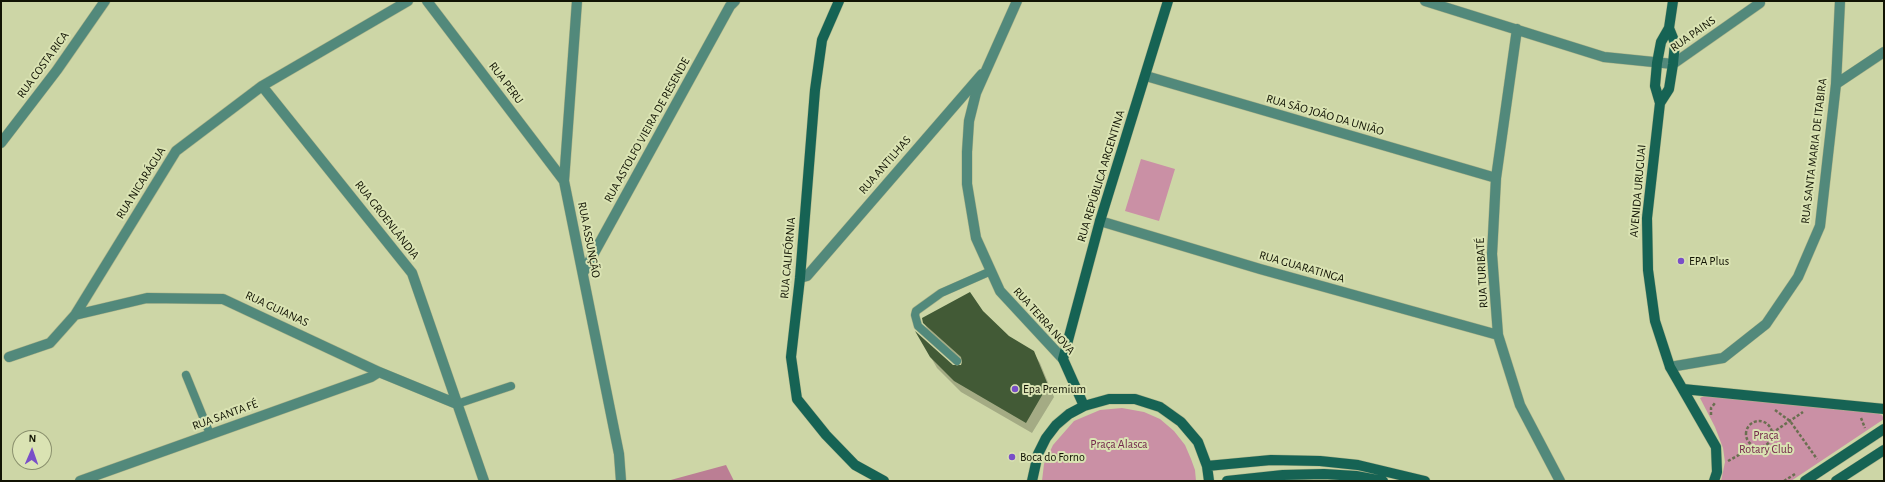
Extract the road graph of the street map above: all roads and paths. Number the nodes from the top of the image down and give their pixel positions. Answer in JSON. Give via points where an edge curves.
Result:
{"nodes":[{"id":1,"x":105,"y":1,"type":"edge"},
{"id":2,"x":408,"y":1,"type":"edge"},
{"id":3,"x":427,"y":1,"type":"edge"},
{"id":4,"x":577,"y":1,"type":"edge"},
{"id":5,"x":735,"y":1,"type":"edge"},
{"id":6,"x":839,"y":1,"type":"edge"},
{"id":7,"x":1017,"y":1,"type":"edge"},
{"id":8,"x":1168,"y":1,"type":"edge"},
{"id":9,"x":1425,"y":1,"type":"edge"},
{"id":10,"x":1672,"y":1,"type":"edge"},
{"id":11,"x":1840,"y":1,"type":"edge"},
{"id":12,"x":1760,"y":3,"type":"dead end"},
{"id":13,"x":1669,"y":28,"type":"junction"},
{"id":14,"x":1517,"y":29,"type":"junction"},
{"id":15,"x":1884,"y":52,"type":"edge"},
{"id":16,"x":1657,"y":63,"type":"junction"},
{"id":17,"x":1673,"y":64,"type":"junction"},
{"id":18,"x":988,"y":66,"type":"junction"},
{"id":19,"x":1146,"y":76,"type":"junction"},
{"id":20,"x":1836,"y":84,"type":"junction"},
{"id":21,"x":262,"y":86,"type":"junction"},
{"id":22,"x":1660,"y":103,"type":"junction"},
{"id":23,"x":1,"y":144,"type":"edge"},
{"id":24,"x":1496,"y":178,"type":"junction"},
{"id":25,"x":564,"y":181,"type":"junction"},
{"id":26,"x":1100,"y":221,"type":"junction"},
{"id":27,"x":991,"y":271,"type":"junction"},
{"id":28,"x":583,"y":273,"type":"junction"},
{"id":29,"x":800,"y":278,"type":"junction"},
{"id":30,"x":75,"y":314,"type":"junction"},
{"id":31,"x":1498,"y":334,"type":"junction"},
{"id":32,"x":9,"y":357,"type":"dead end"},
{"id":33,"x":1063,"y":359,"type":"junction"},
{"id":34,"x":957,"y":361,"type":"dead end"},
{"id":35,"x":1670,"y":366,"type":"junction"},
{"id":36,"x":379,"y":372,"type":"junction"},
{"id":37,"x":186,"y":375,"type":"dead end"},
{"id":38,"x":511,"y":386,"type":"dead end"},
{"id":39,"x":1683,"y":389,"type":"junction"},
{"id":40,"x":1719,"y":401,"type":"dead end"},
{"id":41,"x":457,"y":404,"type":"junction"},
{"id":42,"x":1084,"y":406,"type":"junction"},
{"id":43,"x":1771,"y":406,"type":"dead end"},
{"id":44,"x":1807,"y":410,"type":"dead end"},
{"id":45,"x":1884,"y":410,"type":"edge"},
{"id":46,"x":1711,"y":415,"type":"dead end"},
{"id":47,"x":1790,"y":421,"type":"junction"},
{"id":48,"x":1864,"y":423,"type":"dead end"},
{"id":49,"x":1865,"y":428,"type":"dead end"},
{"id":50,"x":1884,"y":430,"type":"edge"},
{"id":51,"x":1772,"y":433,"type":"junction"},
{"id":52,"x":210,"y":434,"type":"junction"},
{"id":53,"x":1755,"y":446,"type":"junction"},
{"id":54,"x":1884,"y":450,"type":"edge"},
{"id":55,"x":1818,"y":459,"type":"dead end"},
{"id":56,"x":1727,"y":462,"type":"dead end"},
{"id":57,"x":1207,"y":466,"type":"junction"},
{"id":58,"x":80,"y":481,"type":"edge"},
{"id":59,"x":484,"y":481,"type":"edge"},
{"id":60,"x":621,"y":481,"type":"edge"},
{"id":61,"x":884,"y":481,"type":"edge"},
{"id":62,"x":1032,"y":481,"type":"edge"},
{"id":63,"x":1209,"y":481,"type":"edge"},
{"id":64,"x":1227,"y":481,"type":"edge"},
{"id":65,"x":1384,"y":481,"type":"edge"},
{"id":66,"x":1425,"y":481,"type":"edge"},
{"id":67,"x":1560,"y":481,"type":"edge"},
{"id":68,"x":1714,"y":481,"type":"edge"},
{"id":69,"x":1805,"y":481,"type":"edge"},
{"id":70,"x":1836,"y":481,"type":"edge"}],
"edges":[{"from":1,"to":23,"type":"street","name":"RUA COSTA RICA"},
{"from":2,"to":21,"type":"street","name":"RUA NICARÁGUA"},
{"from":3,"to":25,"type":"street","name":"RUA PERU"},
{"from":4,"to":25,"type":"street","name":"RUA ASSUNÇÃO"},
{"from":5,"to":28,"type":"street","name":"RUA ASTOLFO VIEIRA DE RESENDE"},
{"from":6,"to":29,"type":"street","name":"RUA CALIFÓRNIA","via":[[822,40],[815,90]]},
{"from":7,"to":18,"type":"street","name":"RUA TERRA NOVA"},
{"from":8,"to":19,"type":"street","name":"RUA REPÚBLICA ARGENTINA"},
{"from":9,"to":14,"type":"street","name":"RUA PAINS"},
{"from":10,"to":13,"type":"street","name":"AVENIDA URUGUAI"},
{"from":11,"to":20,"type":"street","name":"RUA SANTA MARIA DE ITABIRA"},
{"from":12,"to":17,"type":"street","name":"RUA PAINS"},
{"from":13,"to":16,"type":"street","name":"AVENIDA URUGUAI","via":[[1661,42]]},
{"from":13,"to":17,"type":"street","name":"AVENIDA URUGUAI","via":[[1675,43]]},
{"from":14,"to":16,"type":"street","name":"RUA PAINS","via":[[1604,57]]},
{"from":14,"to":24,"type":"street","name":"RUA TURIBATÉ"},
{"from":15,"to":20,"type":"street"},
{"from":16,"to":17,"type":"street","name":"RUA PAINS"},
{"from":16,"to":22,"type":"street","name":"AVENIDA URUGUAI","via":[[1655,86]]},
{"from":17,"to":22,"type":"street","name":"AVENIDA URUGUAI","via":[[1669,88]]},
{"from":18,"to":27,"type":"street","name":"RUA TERRA NOVA","via":[[969,121],[967,184],[976,238]]},
{"from":18,"to":29,"type":"street","name":"RUA ANTILHAS","via":[[807,276]]},
{"from":19,"to":24,"type":"street","name":"RUA SÃO JOÃO DA UNIÃO"},
{"from":19,"to":26,"type":"street","name":"RUA REPÚBLICA ARGENTINA"},
{"from":20,"to":35,"type":"street","name":"RUA SANTA MARIA DE ITABIRA","via":[[1820,226],[1798,277],[1766,324],[1723,358]]},
{"from":21,"to":30,"type":"street","name":"RUA NICARÁGUA","via":[[176,151]]},
{"from":21,"to":41,"type":"street","name":"RUA GROENLÂNDIA","via":[[412,273]]},
{"from":22,"to":35,"type":"street","name":"AVENIDA URUGUAI","via":[[1647,218],[1648,270],[1655,321]]},
{"from":24,"to":31,"type":"street","name":"RUA TURIBATÉ","via":[[1492,254]]},
{"from":25,"to":28,"type":"street","name":"RUA ASSUNÇÃO"},
{"from":26,"to":31,"type":"street","name":"RUA GUARATINGA","via":[[1268,271]]},
{"from":26,"to":33,"type":"street","name":"RUA REPÚBLICA ARGENTINA"},
{"from":27,"to":33,"type":"street","name":"RUA TERRA NOVA","via":[[1000,291]]},
{"from":27,"to":34,"type":"lane","via":[[941,293],[914,315],[918,326]]},
{"from":28,"to":60,"type":"street","name":"RUA ASSUNÇÃO","via":[[619,454]]},
{"from":29,"to":61,"type":"street","name":"RUA CALIFÓRNIA","via":[[791,357],[797,399],[855,465]]},
{"from":30,"to":32,"type":"street","name":"RUA NICARÁGUA","via":[[50,343]]},
{"from":30,"to":36,"type":"street","name":"RUA GUIANAS","via":[[147,298],[223,298]]},
{"from":31,"to":67,"type":"street","name":"RUA TURIBATÉ","via":[[1520,405]]},
{"from":33,"to":42,"type":"street","name":"RUA TERRA NOVA"},
{"from":35,"to":39,"type":"street","name":"AVENIDA URUGUAI"},
{"from":36,"to":41,"type":"street","name":"RUA GUIANAS"},
{"from":36,"to":52,"type":"street","name":"RUA SANTA FÉ"},
{"from":37,"to":52,"type":"lane"},
{"from":38,"to":41,"type":"lane"},
{"from":39,"to":45,"type":"street"},
{"from":39,"to":68,"type":"street","name":"AVENIDA URUGUAI","via":[[1716,447],[1717,472]]},
{"from":40,"to":46,"type":"path","via":[[1713,404]]},
{"from":41,"to":59,"type":"street","name":"RUA GROENLÂNDIA"},
{"from":42,"to":57,"type":"street","via":[[1109,399],[1135,399],[1160,407],[1182,422],[1198,442]]},
{"from":42,"to":62,"type":"street","via":[[1069,414],[1046,438],[1038,454]]},
{"from":43,"to":47,"type":"path"},
{"from":44,"to":47,"type":"path"},
{"from":47,"to":51,"type":"path"},
{"from":47,"to":55,"type":"path"},
{"from":48,"to":49,"type":"path"},
{"from":50,"to":69,"type":"street"},
{"from":51,"to":53,"type":"path","via":[[1767,444]]},
{"from":51,"to":53,"type":"path","via":[[1762,421],[1750,425],[1747,433],[1749,441]]},
{"from":52,"to":58,"type":"street","name":"RUA SANTA FÉ"},
{"from":53,"to":56,"type":"path"},
{"from":54,"to":70,"type":"street"},
{"from":57,"to":63,"type":"street"},
{"from":57,"to":66,"type":"street","via":[[1271,460],[1320,461],[1358,465]]},
{"from":64,"to":65,"type":"street","via":[[1324,474]]}]}
